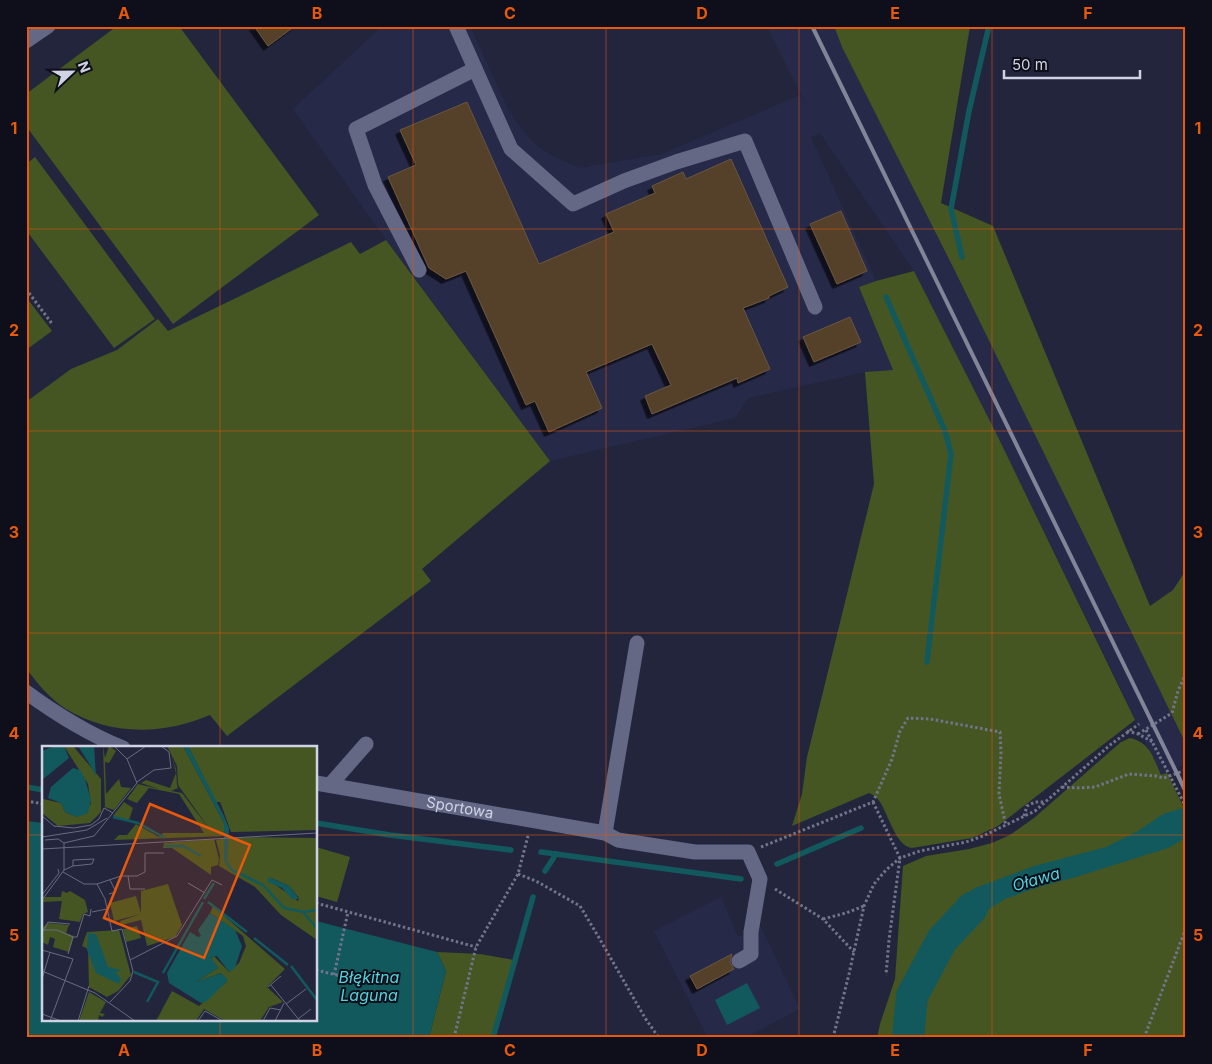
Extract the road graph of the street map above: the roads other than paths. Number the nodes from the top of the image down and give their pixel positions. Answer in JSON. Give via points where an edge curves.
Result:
{"nodes":[{"id":1,"x":48,"y":26,"type":"edge"},
{"id":2,"x":456,"y":26,"type":"edge"},
{"id":3,"x":26,"y":41,"type":"edge"},
{"id":4,"x":475,"y":69,"type":"junction"},
{"id":5,"x":419,"y":270,"type":"dead end"},
{"id":6,"x":815,"y":307,"type":"dead end"},
{"id":7,"x":637,"y":643,"type":"dead end"},
{"id":8,"x":26,"y":692,"type":"edge"},
{"id":9,"x":366,"y":744,"type":"dead end"},
{"id":10,"x":118,"y":746,"type":"edge"},
{"id":11,"x":323,"y":784,"type":"edge"},
{"id":12,"x":605,"y":833,"type":"junction"},
{"id":13,"x":739,"y":961,"type":"dead end"}],
"edges":[{"from":1,"to":3,"type":"street"},
{"from":2,"to":4,"type":"street"},
{"from":4,"to":5,"type":"street","via":[[356,129],[375,184]]},
{"from":4,"to":6,"type":"street","via":[[511,148],[573,204],[676,162],[745,141]]},
{"from":7,"to":12,"type":"street"},
{"from":8,"to":10,"type":"street","via":[[48,709]]},
{"from":9,"to":11,"type":"street"},
{"from":11,"to":12,"type":"street","name":"Sportowa"},
{"from":12,"to":13,"type":"street","name":"Sportowa","via":[[618,840],[695,852],[748,852],[760,879],[751,932],[751,954]]}]}
